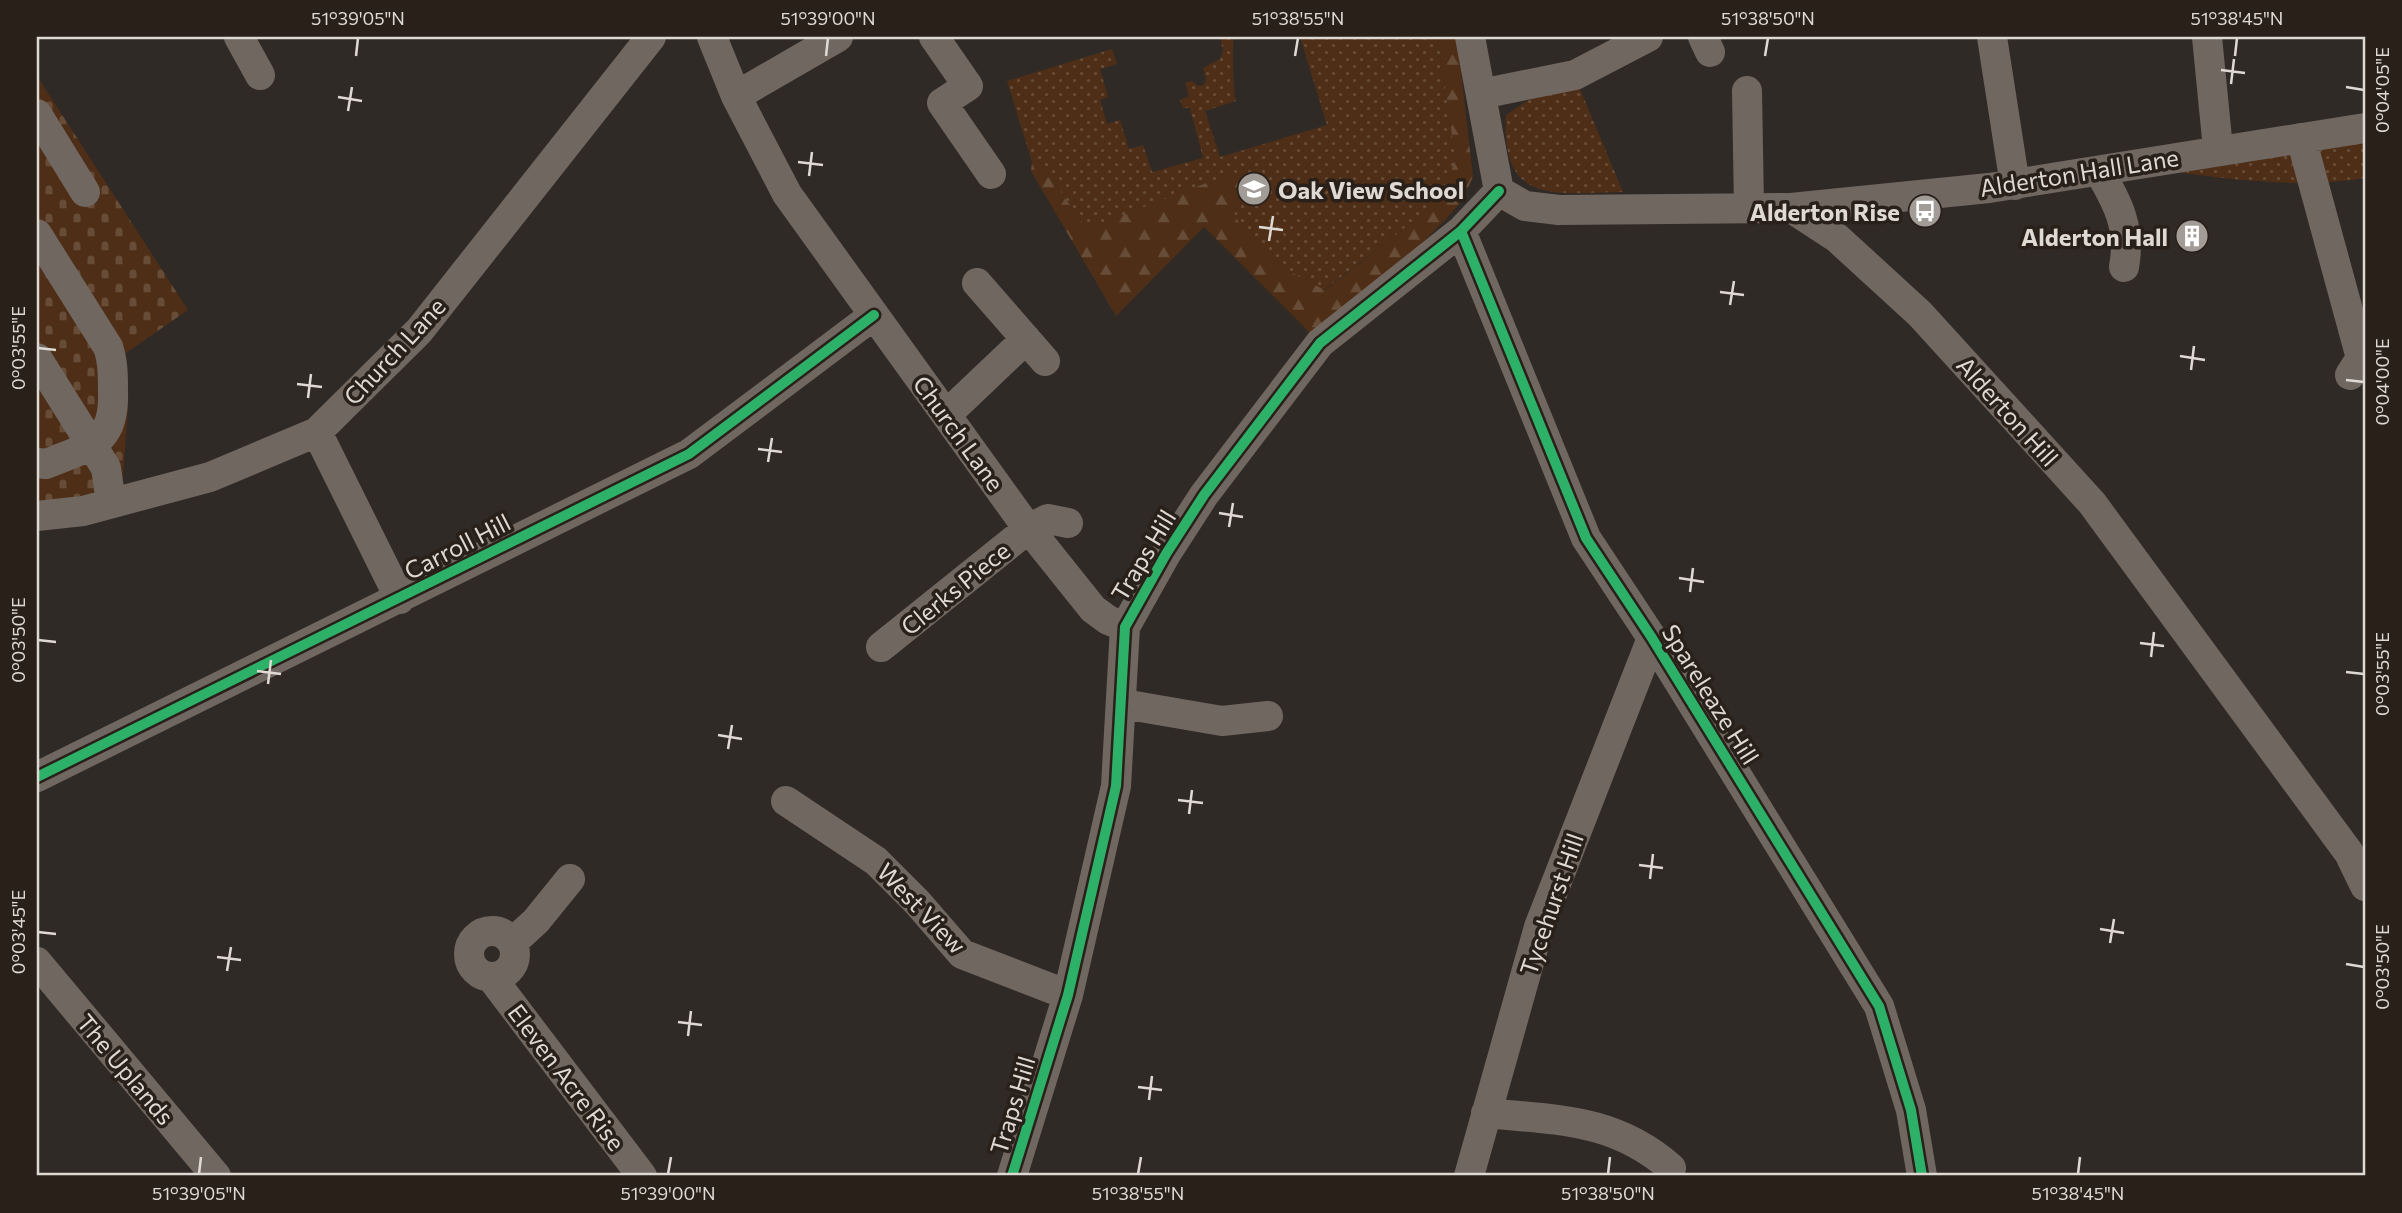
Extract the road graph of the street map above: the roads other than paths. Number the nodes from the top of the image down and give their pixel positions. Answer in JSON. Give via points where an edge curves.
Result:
{"nodes":[{"id":1,"x":239,"y":37,"type":"edge"},
{"id":2,"x":651,"y":37,"type":"edge"},
{"id":3,"x":712,"y":37,"type":"edge"},
{"id":4,"x":838,"y":37,"type":"edge"},
{"id":5,"x":934,"y":37,"type":"edge"},
{"id":6,"x":1470,"y":37,"type":"edge"},
{"id":7,"x":1648,"y":37,"type":"edge"},
{"id":8,"x":1992,"y":37,"type":"edge"},
{"id":9,"x":2207,"y":37,"type":"edge"},
{"id":10,"x":260,"y":75,"type":"dead end"},
{"id":11,"x":1747,"y":91,"type":"dead end"},
{"id":12,"x":1480,"y":94,"type":"junction"},
{"id":13,"x":736,"y":96,"type":"junction"},
{"id":14,"x":37,"y":114,"type":"edge"},
{"id":15,"x":2365,"y":128,"type":"edge"},
{"id":16,"x":2301,"y":138,"type":"junction"},
{"id":17,"x":2218,"y":149,"type":"junction"},
{"id":18,"x":2099,"y":170,"type":"junction"},
{"id":19,"x":991,"y":174,"type":"dead end"},
{"id":20,"x":2015,"y":185,"type":"junction"},
{"id":21,"x":1499,"y":191,"type":"junction"},
{"id":22,"x":85,"y":192,"type":"dead end"},
{"id":23,"x":1749,"y":208,"type":"junction"},
{"id":24,"x":1791,"y":208,"type":"junction"},
{"id":25,"x":1461,"y":231,"type":"junction"},
{"id":26,"x":37,"y":234,"type":"edge"},
{"id":27,"x":2124,"y":267,"type":"dead end"},
{"id":28,"x":977,"y":283,"type":"dead end"},
{"id":29,"x":874,"y":315,"type":"junction"},
{"id":30,"x":37,"y":358,"type":"edge"},
{"id":31,"x":2350,"y":374,"type":"dead end"},
{"id":32,"x":946,"y":415,"type":"junction"},
{"id":33,"x":317,"y":432,"type":"junction"},
{"id":34,"x":93,"y":444,"type":"junction"},
{"id":35,"x":37,"y":461,"type":"edge"},
{"id":36,"x":111,"y":503,"type":"junction"},
{"id":37,"x":37,"y":516,"type":"edge"},
{"id":38,"x":1068,"y":523,"type":"dead end"},
{"id":39,"x":1028,"y":529,"type":"junction"},
{"id":40,"x":400,"y":599,"type":"junction"},
{"id":41,"x":1125,"y":627,"type":"junction"},
{"id":42,"x":1652,"y":638,"type":"junction"},
{"id":43,"x":881,"y":647,"type":"dead end"},
{"id":44,"x":1123,"y":704,"type":"junction"},
{"id":45,"x":1268,"y":716,"type":"dead end"},
{"id":46,"x":37,"y":777,"type":"edge"},
{"id":47,"x":786,"y":802,"type":"dead end"},
{"id":48,"x":570,"y":879,"type":"dead end"},
{"id":49,"x":2365,"y":886,"type":"edge"},
{"id":50,"x":37,"y":962,"type":"edge"},
{"id":51,"x":1068,"y":995,"type":"junction"},
{"id":52,"x":1486,"y":1113,"type":"junction"},
{"id":53,"x":1671,"y":1168,"type":"dead end"},
{"id":54,"x":216,"y":1176,"type":"edge"},
{"id":55,"x":642,"y":1176,"type":"edge"},
{"id":56,"x":1012,"y":1176,"type":"edge"},
{"id":57,"x":1469,"y":1176,"type":"edge"},
{"id":58,"x":1922,"y":1176,"type":"edge"}],
"edges":[{"from":1,"to":10,"type":"street"},
{"from":2,"to":33,"type":"street","name":"Church Lane","via":[[419,331]]},
{"from":3,"to":13,"type":"street","name":"Church Lane"},
{"from":4,"to":13,"type":"street"},
{"from":5,"to":19,"type":"street","via":[[968,86],[942,103]]},
{"from":6,"to":12,"type":"street"},
{"from":7,"to":12,"type":"street","via":[[1575,75]]},
{"from":8,"to":20,"type":"street"},
{"from":9,"to":17,"type":"street"},
{"from":11,"to":23,"type":"street"},
{"from":12,"to":21,"type":"street"},
{"from":13,"to":29,"type":"street","name":"Church Lane","via":[[787,194]]},
{"from":14,"to":22,"type":"street"},
{"from":15,"to":16,"type":"street","name":"Alderton Hall Lane"},
{"from":16,"to":17,"type":"street","name":"Alderton Hall Lane"},
{"from":16,"to":31,"type":"street","via":[[2361,358]]},
{"from":17,"to":18,"type":"street","name":"Alderton Hall Lane"},
{"from":18,"to":20,"type":"street","name":"Alderton Hall Lane"},
{"from":18,"to":27,"type":"street","via":[[2125,221]]},
{"from":20,"to":24,"type":"street","name":"Alderton Hall Lane"},
{"from":21,"to":23,"type":"street","via":[[1525,206],[1559,210]]},
{"from":21,"to":25,"type":"street","name":"Traps Hill"},
{"from":23,"to":24,"type":"street"},
{"from":24,"to":49,"type":"street","name":"Alderton Hill","via":[[1838,238],[1920,314],[2092,503],[2349,853]]},
{"from":25,"to":41,"type":"street","name":"Traps Hill","via":[[1320,343],[1204,495]]},
{"from":25,"to":42,"type":"street","name":"Spareleaze Hill","via":[[1586,538]]},
{"from":26,"to":34,"type":"street","via":[[89,314],[111,358],[113,413],[106,433]]},
{"from":28,"to":32,"type":"street","via":[[1036,350]]},
{"from":29,"to":32,"type":"street","name":"Church Lane"},
{"from":29,"to":40,"type":"street","name":"Carroll Hill","via":[[689,454]]},
{"from":30,"to":34,"type":"street"},
{"from":32,"to":39,"type":"street","name":"Church Lane"},
{"from":33,"to":36,"type":"street","name":"Church Lane","via":[[210,477]]},
{"from":33,"to":40,"type":"street"},
{"from":34,"to":35,"type":"street","via":[[47,464]]},
{"from":34,"to":36,"type":"street","via":[[106,468]]},
{"from":36,"to":37,"type":"street","name":"Church Lane"},
{"from":38,"to":39,"type":"street","via":[[1048,519]]},
{"from":39,"to":41,"type":"street","name":"Church Lane","via":[[1093,609]]},
{"from":39,"to":43,"type":"street","name":"Clerks Piece"},
{"from":40,"to":46,"type":"street","name":"Carroll Hill"},
{"from":41,"to":44,"type":"street","name":"Traps Hill"},
{"from":42,"to":52,"type":"street","name":"Tycehurst Hill","via":[[1539,927]]},
{"from":42,"to":58,"type":"street","name":"Spareleaze Hill","via":[[1879,1006],[1911,1110]]},
{"from":44,"to":45,"type":"street","via":[[1222,721]]},
{"from":44,"to":51,"type":"street","name":"Traps Hill","via":[[1116,786]]},
{"from":47,"to":51,"type":"street","name":"West View","via":[[876,860],[962,954]]},
{"from":48,"to":55,"type":"street","name":"Eleven Acre Rise","via":[[512,943],[511,966],[491,977]]},
{"from":50,"to":54,"type":"street","name":"The Uplands"},
{"from":51,"to":56,"type":"street","name":"Traps Hill"},
{"from":52,"to":53,"type":"street","via":[[1591,1124],[1623,1137]]},
{"from":52,"to":57,"type":"street","name":"Tycehurst Hill"}]}
